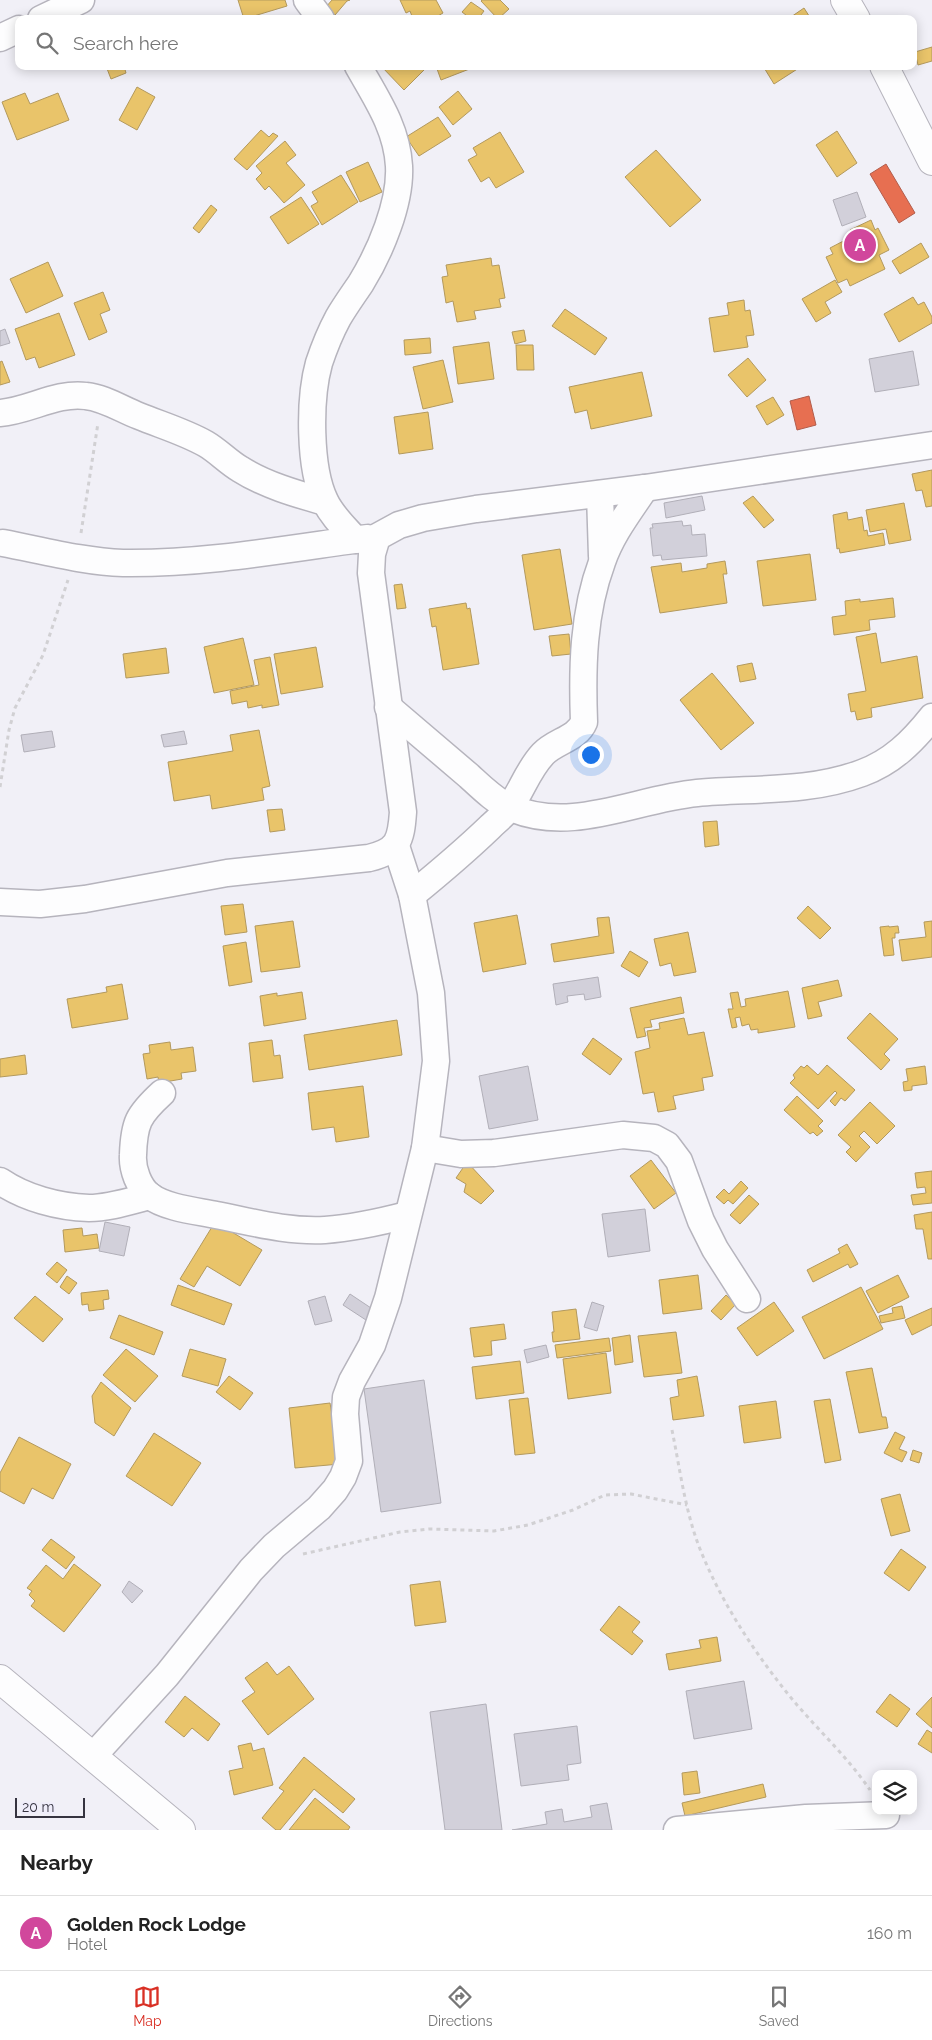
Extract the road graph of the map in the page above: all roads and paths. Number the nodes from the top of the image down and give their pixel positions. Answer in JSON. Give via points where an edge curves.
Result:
{"nodes":[{"id":1,"x":81,"y":0,"type":"edge"},
{"id":2,"x":307,"y":0,"type":"edge"},
{"id":3,"x":845,"y":0,"type":"edge"},
{"id":4,"x":49,"y":15,"type":"edge"},
{"id":5,"x":318,"y":15,"type":"edge"},
{"id":6,"x":854,"y":15,"type":"edge"},
{"id":7,"x":15,"y":31,"type":"edge"},
{"id":8,"x":0,"y":38,"type":"edge"},
{"id":9,"x":360,"y":70,"type":"edge"},
{"id":10,"x":886,"y":70,"type":"edge"},
{"id":11,"x":932,"y":161,"type":"edge"},
{"id":12,"x":103,"y":400,"type":"junction"},
{"id":13,"x":0,"y":413,"type":"edge"},
{"id":14,"x":932,"y":445,"type":"edge"},
{"id":15,"x":645,"y":488,"type":"junction"},
{"id":16,"x":600,"y":494,"type":"junction"},
{"id":17,"x":325,"y":502,"type":"junction"},
{"id":18,"x":366,"y":538,"type":"junction"},
{"id":19,"x":3,"y":543,"type":"dead end"},
{"id":20,"x":75,"y":557,"type":"junction"},
{"id":21,"x":602,"y":561,"type":"junction"},
{"id":22,"x":388,"y":707,"type":"junction"},
{"id":23,"x":932,"y":718,"type":"edge"},
{"id":24,"x":0,"y":787,"type":"edge"},
{"id":25,"x":509,"y":808,"type":"junction"},
{"id":26,"x":396,"y":846,"type":"junction"},
{"id":27,"x":412,"y":895,"type":"junction"},
{"id":28,"x":0,"y":902,"type":"edge"},
{"id":29,"x":162,"y":1093,"type":"dead end"},
{"id":30,"x":425,"y":1148,"type":"junction"},
{"id":31,"x":1,"y":1185,"type":"edge"},
{"id":32,"x":150,"y":1196,"type":"junction"},
{"id":33,"x":407,"y":1216,"type":"junction"},
{"id":34,"x":746,"y":1299,"type":"dead end"},
{"id":35,"x":672,"y":1430,"type":"dead end"},
{"id":36,"x":687,"y":1506,"type":"junction"},
{"id":37,"x":296,"y":1557,"type":"dead end"},
{"id":38,"x":0,"y":1679,"type":"edge"},
{"id":39,"x":92,"y":1756,"type":"junction"},
{"id":40,"x":870,"y":1791,"type":"dead end"},
{"id":41,"x":886,"y":1815,"type":"dead end"},
{"id":42,"x":181,"y":1830,"type":"edge"},
{"id":43,"x":677,"y":1830,"type":"edge"}],
"edges":[{"from":1,"to":4,"type":"street"},
{"from":2,"to":5,"type":"street"},
{"from":3,"to":6,"type":"main road"},
{"from":7,"to":8,"type":"street"},
{"from":9,"to":17,"type":"street","via":[[396,139],[398,196],[376,254],[339,317],[319,365],[312,431],[318,480]]},
{"from":10,"to":11,"type":"main road"},
{"from":12,"to":13,"type":"street","via":[[71,395]]},
{"from":12,"to":17,"type":"street","via":[[206,444],[254,477]]},
{"from":12,"to":20,"type":"path"},
{"from":14,"to":15,"type":"street"},
{"from":15,"to":16,"type":"street"},
{"from":15,"to":21,"type":"street","via":[[621,523]]},
{"from":16,"to":18,"type":"street","via":[[423,518]]},
{"from":16,"to":21,"type":"street"},
{"from":17,"to":18,"type":"street","via":[[337,519]]},
{"from":18,"to":20,"type":"street","via":[[234,557],[121,563]]},
{"from":18,"to":22,"type":"street","via":[[372,554],[371,573]]},
{"from":19,"to":20,"type":"street"},
{"from":20,"to":24,"type":"path","via":[[43,655],[15,708]]},
{"from":21,"to":25,"type":"street","via":[[585,632],[584,722],[576,734],[543,753],[525,777]]},
{"from":22,"to":25,"type":"street"},
{"from":22,"to":26,"type":"street","via":[[403,812]]},
{"from":23,"to":25,"type":"street","via":[[889,761],[863,773],[827,783],[786,789],[696,793],[580,817],[553,818]]},
{"from":25,"to":27,"type":"street"},
{"from":26,"to":27,"type":"street"},
{"from":26,"to":28,"type":"street","via":[[369,858],[227,873],[85,899],[40,904]]},
{"from":27,"to":30,"type":"street","via":[[431,993],[436,1061]]},
{"from":29,"to":32,"type":"street","via":[[144,1110],[134,1130],[133,1162],[139,1183]]},
{"from":30,"to":33,"type":"street"},
{"from":30,"to":34,"type":"street","via":[[460,1154],[494,1153],[624,1135],[654,1138],[667,1145],[679,1161],[704,1228]]},
{"from":31,"to":32,"type":"street","via":[[58,1204],[89,1208]]},
{"from":32,"to":33,"type":"street","via":[[173,1206],[275,1228],[324,1230]]},
{"from":33,"to":39,"type":"street","via":[[376,1335],[346,1397],[349,1461],[343,1477],[320,1508],[251,1570],[167,1675]]},
{"from":35,"to":36,"type":"path"},
{"from":36,"to":37,"type":"path","via":[[631,1494],[605,1495],[574,1510],[520,1526],[494,1531],[429,1529],[400,1532]]},
{"from":36,"to":40,"type":"path","via":[[699,1547],[719,1590],[752,1645],[784,1689],[859,1774]]},
{"from":38,"to":39,"type":"main road"},
{"from":39,"to":42,"type":"main road"},
{"from":41,"to":43,"type":"street","via":[[806,1818]]}]}
